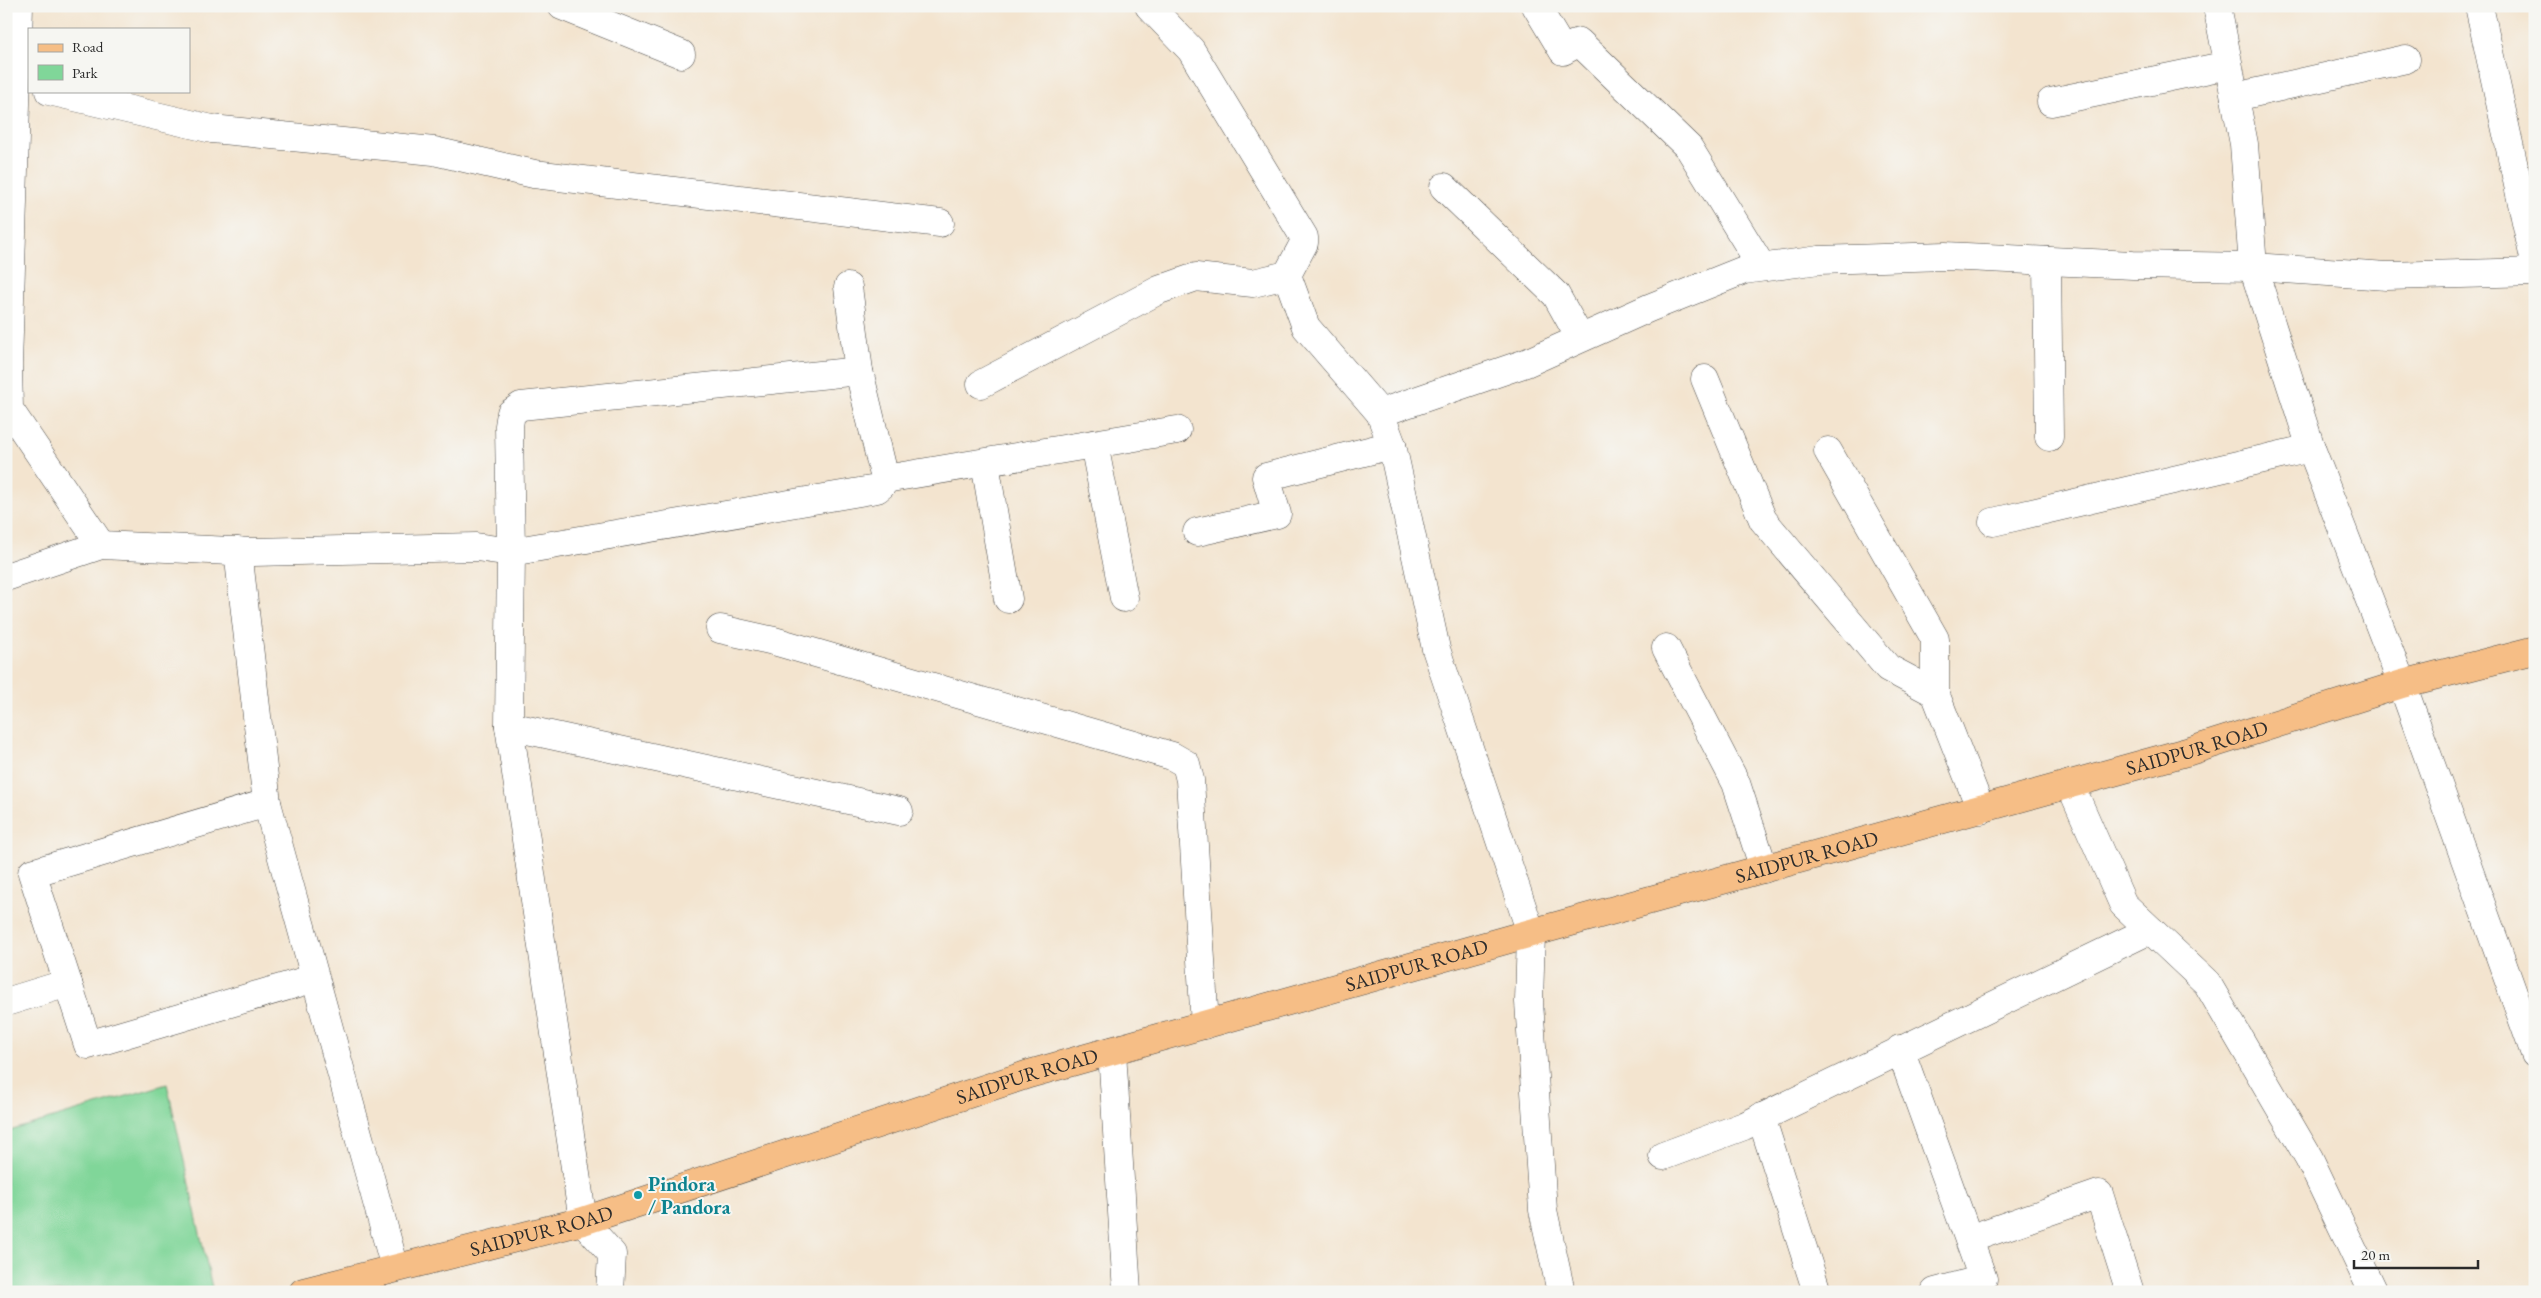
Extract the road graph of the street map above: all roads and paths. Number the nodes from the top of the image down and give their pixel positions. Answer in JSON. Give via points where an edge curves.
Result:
{"nodes":[{"id":1,"x":19,"y":6,"type":"edge"},
{"id":2,"x":562,"y":6,"type":"edge"},
{"id":3,"x":1149,"y":6,"type":"edge"},
{"id":4,"x":1536,"y":6,"type":"edge"},
{"id":5,"x":2217,"y":6,"type":"edge"},
{"id":6,"x":2479,"y":6,"type":"edge"},
{"id":7,"x":681,"y":54,"type":"dead end"},
{"id":8,"x":2406,"y":59,"type":"dead end"},
{"id":9,"x":2228,"y":65,"type":"junction"},
{"id":10,"x":23,"y":85,"type":"edge"},
{"id":11,"x":53,"y":92,"type":"edge"},
{"id":12,"x":2235,"y":97,"type":"junction"},
{"id":13,"x":2050,"y":102,"type":"dead end"},
{"id":14,"x":10,"y":167,"type":"edge"},
{"id":15,"x":1444,"y":187,"type":"dead end"},
{"id":16,"x":940,"y":223,"type":"dead end"},
{"id":17,"x":2047,"y":261,"type":"junction"},
{"id":18,"x":2535,"y":263,"type":"edge"},
{"id":19,"x":1762,"y":267,"type":"junction"},
{"id":20,"x":2254,"y":267,"type":"junction"},
{"id":21,"x":2535,"y":272,"type":"edge"},
{"id":22,"x":1288,"y":275,"type":"junction"},
{"id":23,"x":848,"y":287,"type":"dead end"},
{"id":24,"x":1580,"y":338,"type":"junction"},
{"id":25,"x":859,"y":371,"type":"junction"},
{"id":26,"x":1706,"y":379,"type":"dead end"},
{"id":27,"x":981,"y":384,"type":"dead end"},
{"id":28,"x":8,"y":410,"type":"edge"},
{"id":29,"x":1380,"y":412,"type":"junction"},
{"id":30,"x":1177,"y":430,"type":"dead end"},
{"id":31,"x":2049,"y":437,"type":"dead end"},
{"id":32,"x":1094,"y":444,"type":"junction"},
{"id":33,"x":1392,"y":445,"type":"junction"},
{"id":34,"x":2311,"y":448,"type":"junction"},
{"id":35,"x":1828,"y":451,"type":"dead end"},
{"id":36,"x":985,"y":462,"type":"junction"},
{"id":37,"x":885,"y":479,"type":"junction"},
{"id":38,"x":1993,"y":522,"type":"dead end"},
{"id":39,"x":1197,"y":532,"type":"dead end"},
{"id":40,"x":101,"y":545,"type":"junction"},
{"id":41,"x":238,"y":551,"type":"junction"},
{"id":42,"x":511,"y":552,"type":"junction"},
{"id":43,"x":6,"y":577,"type":"edge"},
{"id":44,"x":1124,"y":598,"type":"dead end"},
{"id":45,"x":1008,"y":599,"type":"dead end"},
{"id":46,"x":720,"y":629,"type":"dead end"},
{"id":47,"x":1666,"y":648,"type":"dead end"},
{"id":48,"x":2535,"y":650,"type":"edge"},
{"id":49,"x":2402,"y":684,"type":"junction"},
{"id":50,"x":1935,"y":693,"type":"junction"},
{"id":51,"x":509,"y":726,"type":"junction"},
{"id":52,"x":2070,"y":784,"type":"junction"},
{"id":53,"x":267,"y":803,"type":"junction"},
{"id":54,"x":1981,"y":810,"type":"junction"},
{"id":55,"x":899,"y":811,"type":"dead end"},
{"id":56,"x":1764,"y":869,"type":"junction"},
{"id":57,"x":2150,"y":930,"type":"junction"},
{"id":58,"x":1531,"y":933,"type":"junction"},
{"id":59,"x":315,"y":978,"type":"junction"},
{"id":60,"x":68,"y":983,"type":"junction"},
{"id":61,"x":6,"y":1002,"type":"edge"},
{"id":62,"x":1205,"y":1025,"type":"junction"},
{"id":63,"x":1900,"y":1049,"type":"junction"},
{"id":64,"x":1112,"y":1051,"type":"junction"},
{"id":65,"x":2535,"y":1054,"type":"edge"},
{"id":66,"x":1761,"y":1117,"type":"junction"},
{"id":67,"x":1663,"y":1156,"type":"dead end"},
{"id":68,"x":583,"y":1222,"type":"junction"},
{"id":69,"x":1969,"y":1239,"type":"junction"},
{"id":70,"x":395,"y":1268,"type":"junction"},
{"id":71,"x":303,"y":1292,"type":"edge"},
{"id":72,"x":610,"y":1292,"type":"edge"},
{"id":73,"x":1127,"y":1292,"type":"edge"},
{"id":74,"x":1561,"y":1292,"type":"edge"},
{"id":75,"x":1817,"y":1292,"type":"edge"},
{"id":76,"x":1935,"y":1292,"type":"edge"},
{"id":77,"x":2130,"y":1292,"type":"edge"},
{"id":78,"x":2373,"y":1292,"type":"edge"}],
"edges":[{"from":1,"to":10,"type":"street"},
{"from":2,"to":7,"type":"street"},
{"from":3,"to":22,"type":"street","via":[[1191,50],[1304,237]]},
{"from":4,"to":19,"type":"street","via":[[1563,51],[1579,42],[1689,148]]},
{"from":5,"to":9,"type":"street"},
{"from":6,"to":18,"type":"street"},
{"from":8,"to":12,"type":"street"},
{"from":9,"to":12,"type":"street"},
{"from":9,"to":13,"type":"street"},
{"from":10,"to":14,"type":"street"},
{"from":11,"to":16,"type":"street","via":[[212,129],[434,151],[534,174]]},
{"from":12,"to":20,"type":"street","via":[[2244,144]]},
{"from":14,"to":28,"type":"street"},
{"from":15,"to":24,"type":"street","via":[[1556,295]]},
{"from":17,"to":19,"type":"street","via":[[1945,256],[1819,260]]},
{"from":17,"to":20,"type":"street"},
{"from":17,"to":31,"type":"street"},
{"from":19,"to":24,"type":"street","via":[[1744,270]]},
{"from":20,"to":21,"type":"street","via":[[2387,276]]},
{"from":20,"to":34,"type":"street"},
{"from":22,"to":27,"type":"street","via":[[1253,284],[1196,277],[1159,290]]},
{"from":22,"to":29,"type":"street","via":[[1306,327]]},
{"from":23,"to":25,"type":"street"},
{"from":24,"to":29,"type":"street","via":[[1526,362]]},
{"from":25,"to":37,"type":"street"},
{"from":25,"to":42,"type":"street","via":[[521,406],[511,413],[509,426]]},
{"from":26,"to":50,"type":"street","via":[[1764,520],[1888,668]]},
{"from":28,"to":40,"type":"street"},
{"from":29,"to":33,"type":"street"},
{"from":30,"to":32,"type":"street"},
{"from":32,"to":36,"type":"street"},
{"from":32,"to":44,"type":"street"},
{"from":33,"to":39,"type":"street","via":[[1266,477],[1277,514]]},
{"from":33,"to":58,"type":"street","via":[[1436,649]]},
{"from":34,"to":38,"type":"street"},
{"from":34,"to":49,"type":"street"},
{"from":35,"to":50,"type":"street","via":[[1935,639]]},
{"from":36,"to":37,"type":"street"},
{"from":36,"to":45,"type":"street"},
{"from":37,"to":42,"type":"street","via":[[876,488]]},
{"from":40,"to":41,"type":"street"},
{"from":40,"to":43,"type":"street"},
{"from":41,"to":42,"type":"street","via":[[476,547]]},
{"from":41,"to":53,"type":"street"},
{"from":42,"to":51,"type":"street"},
{"from":46,"to":62,"type":"street","via":[[774,641],[1172,756],[1186,764],[1190,780]]},
{"from":47,"to":56,"type":"street","via":[[1736,783]]},
{"from":48,"to":49,"type":"main road","name":"SAIDPUR ROAD"},
{"from":49,"to":52,"type":"main road","name":"SAIDPUR ROAD","via":[[2190,751]]},
{"from":49,"to":65,"type":"street"},
{"from":50,"to":54,"type":"street"},
{"from":51,"to":55,"type":"street"},
{"from":51,"to":68,"type":"street"},
{"from":52,"to":54,"type":"main road","name":"SAIDPUR ROAD"},
{"from":52,"to":57,"type":"street","via":[[2123,904]]},
{"from":53,"to":59,"type":"street"},
{"from":53,"to":60,"type":"street","via":[[32,873]]},
{"from":54,"to":56,"type":"main road","name":"SAIDPUR ROAD"},
{"from":56,"to":58,"type":"main road","name":"SAIDPUR ROAD"},
{"from":57,"to":63,"type":"street"},
{"from":57,"to":78,"type":"street","via":[[2207,983],[2309,1158]]},
{"from":58,"to":62,"type":"main road","name":"SAIDPUR ROAD"},
{"from":58,"to":74,"type":"street","via":[[1529,1002],[1544,1210]]},
{"from":59,"to":60,"type":"street","via":[[88,1045]]},
{"from":59,"to":70,"type":"street"},
{"from":60,"to":61,"type":"street"},
{"from":62,"to":64,"type":"main road","name":"SAIDPUR ROAD"},
{"from":63,"to":66,"type":"street"},
{"from":63,"to":69,"type":"street"},
{"from":64,"to":68,"type":"main road","name":"SAIDPUR ROAD","via":[[1029,1074]]},
{"from":64,"to":73,"type":"street"},
{"from":66,"to":67,"type":"street"},
{"from":66,"to":75,"type":"street"},
{"from":68,"to":70,"type":"main road","name":"SAIDPUR ROAD"},
{"from":68,"to":72,"type":"street","via":[[612,1254]]},
{"from":69,"to":76,"type":"street","via":[[1983,1279]]},
{"from":69,"to":77,"type":"street","via":[[2099,1194]]},
{"from":70,"to":71,"type":"main road","name":"SAIDPUR ROAD"}]}
